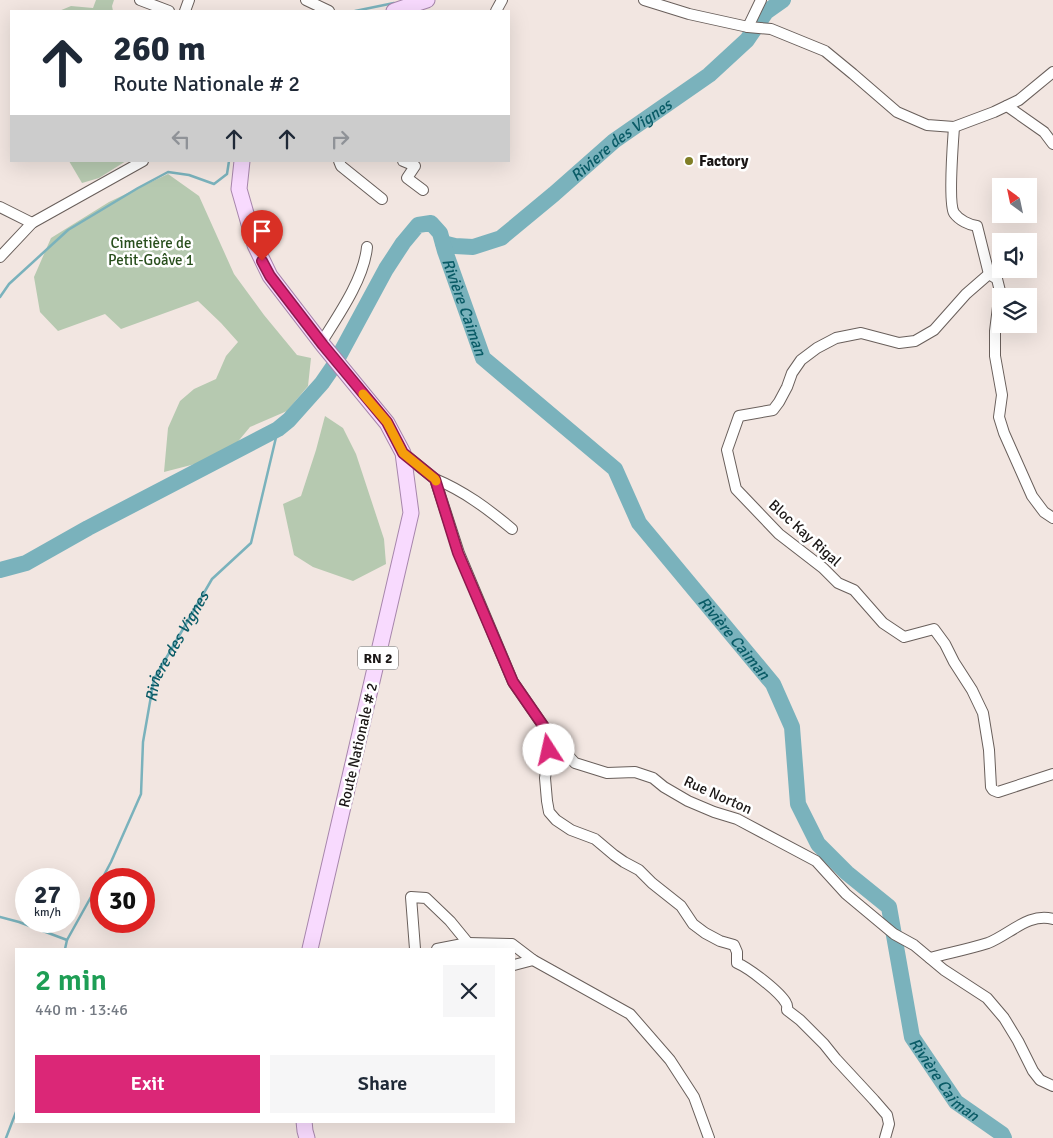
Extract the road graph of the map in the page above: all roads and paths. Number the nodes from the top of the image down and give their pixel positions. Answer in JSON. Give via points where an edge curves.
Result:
{"nodes":[{"id":1,"x":140,"y":0,"type":"edge"},
{"id":2,"x":306,"y":0,"type":"edge"},
{"id":3,"x":427,"y":0,"type":"edge"},
{"id":4,"x":644,"y":0,"type":"edge"},
{"id":5,"x":761,"y":0,"type":"edge"},
{"id":6,"x":166,"y":10,"type":"edge"},
{"id":7,"x":326,"y":10,"type":"edge"},
{"id":8,"x":397,"y":10,"type":"edge"},
{"id":9,"x":748,"y":28,"type":"junction"},
{"id":10,"x":1053,"y":72,"type":"edge"},
{"id":11,"x":1007,"y":106,"type":"junction"},
{"id":12,"x":954,"y":127,"type":"junction"},
{"id":13,"x":1053,"y":144,"type":"edge"},
{"id":14,"x":141,"y":162,"type":"edge"},
{"id":15,"x":242,"y":162,"type":"edge"},
{"id":16,"x":339,"y":162,"type":"edge"},
{"id":17,"x":420,"y":164,"type":"edge"},
{"id":18,"x":423,"y":190,"type":"dead end"},
{"id":19,"x":382,"y":199,"type":"dead end"},
{"id":20,"x":0,"y":207,"type":"edge"},
{"id":21,"x":32,"y":223,"type":"junction"},
{"id":22,"x":367,"y":247,"type":"dead end"},
{"id":23,"x":0,"y":257,"type":"edge"},
{"id":24,"x":989,"y":274,"type":"junction"},
{"id":25,"x":322,"y":344,"type":"junction"},
{"id":26,"x":403,"y":453,"type":"junction"},
{"id":27,"x":435,"y":479,"type":"junction"},
{"id":28,"x":1053,"y":518,"type":"edge"},
{"id":29,"x":512,"y":530,"type":"dead end"},
{"id":30,"x":551,"y":737,"type":"junction"},
{"id":31,"x":1053,"y":774,"type":"edge"},
{"id":32,"x":1053,"y":919,"type":"edge"},
{"id":33,"x":468,"y":943,"type":"junction"},
{"id":34,"x":310,"y":948,"type":"edge"},
{"id":35,"x":415,"y":948,"type":"edge"},
{"id":36,"x":442,"y":948,"type":"edge"},
{"id":37,"x":930,"y":958,"type":"junction"},
{"id":38,"x":533,"y":960,"type":"junction"},
{"id":39,"x":515,"y":965,"type":"edge"},
{"id":40,"x":1053,"y":1086,"type":"edge"},
{"id":41,"x":304,"y":1123,"type":"edge"},
{"id":42,"x":307,"y":1138,"type":"edge"},
{"id":43,"x":709,"y":1138,"type":"edge"},
{"id":44,"x":884,"y":1138,"type":"edge"}],
"edges":[{"from":1,"to":6,"type":"street"},
{"from":2,"to":7,"type":"street"},
{"from":3,"to":8,"type":"main road"},
{"from":4,"to":9,"type":"street"},
{"from":5,"to":9,"type":"street"},
{"from":9,"to":12,"type":"street","via":[[771,29],[824,51],[896,112],[928,125]]},
{"from":10,"to":11,"type":"street"},
{"from":11,"to":12,"type":"street"},
{"from":11,"to":13,"type":"street","via":[[1044,132]]},
{"from":12,"to":24,"type":"street","via":[[952,207],[954,214],[977,226]]},
{"from":14,"to":21,"type":"street"},
{"from":15,"to":25,"type":"main road","number":"RN 2","via":[[239,189],[255,245],[270,276]]},
{"from":16,"to":19,"type":"street"},
{"from":17,"to":18,"type":"street","via":[[407,178]]},
{"from":20,"to":21,"type":"street"},
{"from":21,"to":23,"type":"street"},
{"from":22,"to":25,"type":"street","via":[[359,276]]},
{"from":24,"to":28,"type":"street","via":[[997,279],[1000,291],[995,331],[995,356],[1002,395],[999,417],[1032,496]]},
{"from":24,"to":31,"type":"street","name":"Bloc Kay Rigal","via":[[934,330],[915,341],[899,343],[861,333],[836,338],[817,348],[801,360],[773,410],[739,416],[727,450],[736,488],[779,534],[838,583],[854,590],[884,623],[904,637],[934,630],[939,636],[983,713],[993,790],[998,792]]},
{"from":25,"to":26,"type":"main road","name":"Route Nationale # 2","number":"RN 2","via":[[387,422]]},
{"from":26,"to":27,"type":"street"},
{"from":26,"to":34,"type":"main road","name":"Route Nationale # 2","number":"RN 2","via":[[411,513]]},
{"from":27,"to":29,"type":"street","via":[[490,510]]},
{"from":27,"to":30,"type":"street","name":"Rue Norton","via":[[458,553],[513,682]]},
{"from":30,"to":37,"type":"street","name":"Rue Norton","via":[[575,763],[607,773],[635,772],[653,778],[688,801],[737,818],[816,862],[853,900]]},
{"from":30,"to":44,"type":"street","via":[[545,778],[549,812],[571,830],[595,839],[614,856],[639,870],[681,906],[693,924],[705,933],[734,945],[737,963],[780,994],[788,1004],[787,1010],[824,1044],[887,1115],[889,1124]]},
{"from":32,"to":37,"type":"street","via":[[1034,918],[989,942]]},
{"from":33,"to":35,"type":"street","via":[[450,920],[426,898],[412,897]]},
{"from":33,"to":36,"type":"street"},
{"from":33,"to":38,"type":"street","via":[[512,944]]},
{"from":37,"to":40,"type":"street","name":"Rue Norton","via":[[987,998],[1004,1018],[1033,1071],[1040,1080]]},
{"from":38,"to":39,"type":"street"},
{"from":38,"to":43,"type":"street","via":[[630,1014],[670,1060],[694,1097]]},
{"from":41,"to":42,"type":"main road"}]}
